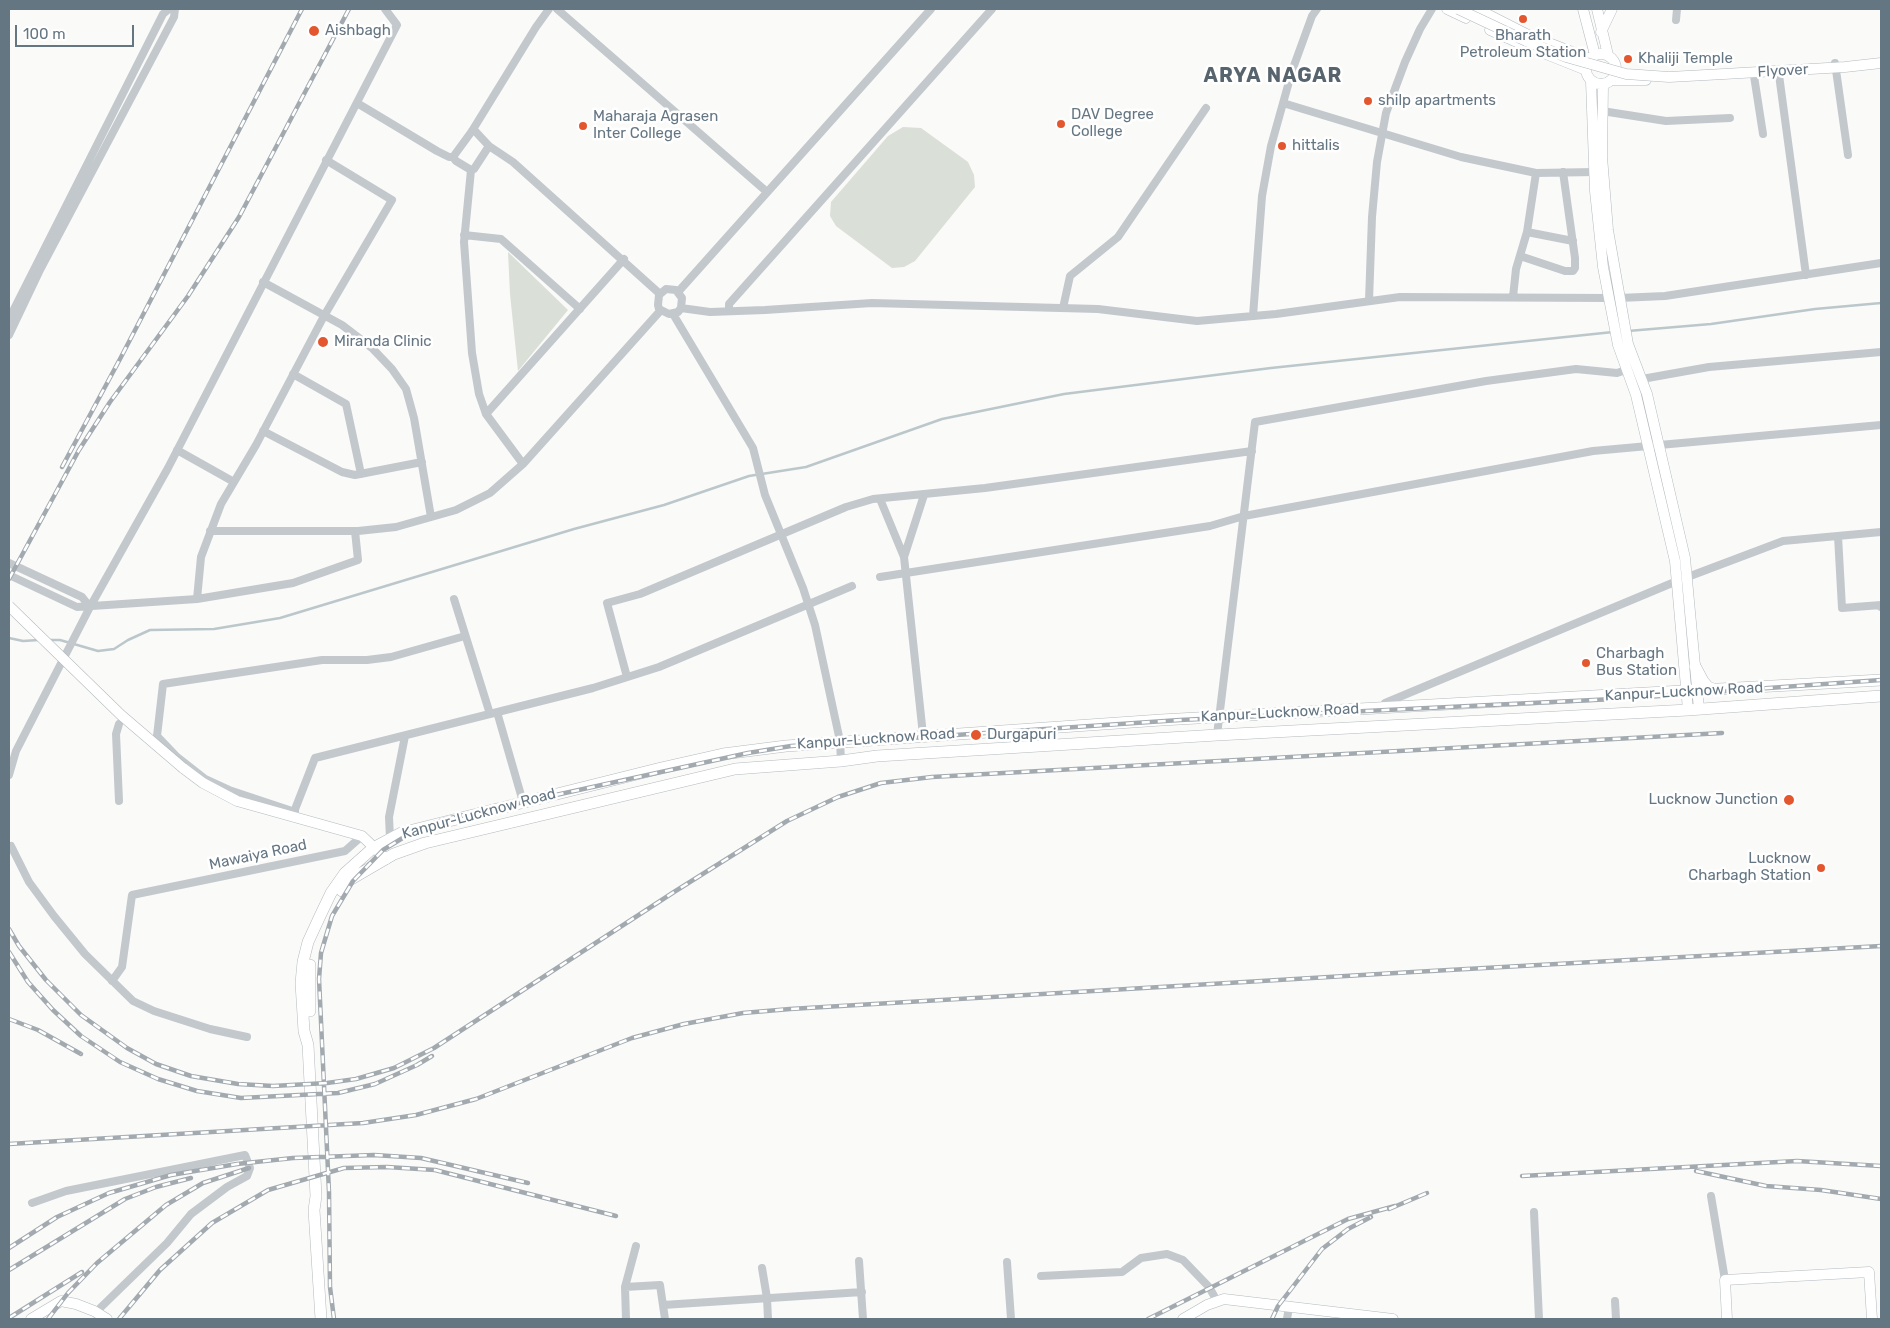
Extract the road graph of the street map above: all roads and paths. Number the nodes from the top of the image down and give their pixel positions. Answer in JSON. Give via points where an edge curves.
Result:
{"nodes":[{"id":1,"x":169,"y":9,"type":"edge"},
{"id":2,"x":175,"y":9,"type":"edge"},
{"id":3,"x":385,"y":9,"type":"edge"},
{"id":4,"x":549,"y":9,"type":"edge"},
{"id":5,"x":557,"y":9,"type":"edge"},
{"id":6,"x":931,"y":9,"type":"edge"},
{"id":7,"x":992,"y":9,"type":"edge"},
{"id":8,"x":1317,"y":9,"type":"edge"},
{"id":9,"x":1432,"y":9,"type":"edge"},
{"id":10,"x":1447,"y":9,"type":"edge"},
{"id":11,"x":1458,"y":9,"type":"edge"},
{"id":12,"x":1477,"y":9,"type":"edge"},
{"id":13,"x":1583,"y":9,"type":"edge"},
{"id":14,"x":1596,"y":9,"type":"edge"},
{"id":15,"x":1612,"y":9,"type":"edge"},
{"id":16,"x":1677,"y":9,"type":"edge"},
{"id":17,"x":1676,"y":20,"type":"dead end"},
{"id":18,"x":1601,"y":32,"type":"junction"},
{"id":19,"x":1608,"y":55,"type":"junction"},
{"id":20,"x":1592,"y":57,"type":"junction"},
{"id":21,"x":1881,"y":58,"type":"edge"},
{"id":22,"x":1881,"y":65,"type":"edge"},
{"id":23,"x":1617,"y":67,"type":"junction"},
{"id":24,"x":1835,"y":68,"type":"junction"},
{"id":25,"x":1586,"y":70,"type":"junction"},
{"id":26,"x":1779,"y":75,"type":"junction"},
{"id":27,"x":1754,"y":76,"type":"junction"},
{"id":28,"x":1613,"y":80,"type":"junction"},
{"id":29,"x":1592,"y":81,"type":"junction"},
{"id":30,"x":1603,"y":85,"type":"junction"},
{"id":31,"x":1283,"y":103,"type":"junction"},
{"id":32,"x":356,"y":104,"type":"junction"},
{"id":33,"x":1206,"y":108,"type":"dead end"},
{"id":34,"x":1602,"y":112,"type":"junction"},
{"id":35,"x":1730,"y":118,"type":"dead end"},
{"id":36,"x":472,"y":131,"type":"junction"},
{"id":37,"x":1382,"y":133,"type":"junction"},
{"id":38,"x":1763,"y":134,"type":"dead end"},
{"id":39,"x":489,"y":146,"type":"junction"},
{"id":40,"x":1848,"y":155,"type":"dead end"},
{"id":41,"x":453,"y":157,"type":"junction"},
{"id":42,"x":326,"y":160,"type":"junction"},
{"id":43,"x":471,"y":170,"type":"junction"},
{"id":44,"x":1563,"y":172,"type":"junction"},
{"id":45,"x":1595,"y":172,"type":"junction"},
{"id":46,"x":1536,"y":173,"type":"junction"},
{"id":47,"x":767,"y":192,"type":"junction"},
{"id":48,"x":1527,"y":232,"type":"junction"},
{"id":49,"x":464,"y":235,"type":"junction"},
{"id":50,"x":1573,"y":241,"type":"junction"},
{"id":51,"x":1520,"y":256,"type":"junction"},
{"id":52,"x":624,"y":259,"type":"junction"},
{"id":53,"x":1881,"y":263,"type":"edge"},
{"id":54,"x":1806,"y":275,"type":"junction"},
{"id":55,"x":263,"y":282,"type":"junction"},
{"id":56,"x":678,"y":292,"type":"junction"},
{"id":57,"x":660,"y":294,"type":"junction"},
{"id":58,"x":1513,"y":297,"type":"junction"},
{"id":59,"x":1614,"y":298,"type":"junction"},
{"id":60,"x":1368,"y":301,"type":"junction"},
{"id":61,"x":681,"y":308,"type":"junction"},
{"id":62,"x":1063,"y":308,"type":"junction"},
{"id":63,"x":580,"y":309,"type":"junction"},
{"id":64,"x":661,"y":310,"type":"junction"},
{"id":65,"x":729,"y":311,"type":"junction"},
{"id":66,"x":673,"y":314,"type":"junction"},
{"id":67,"x":324,"y":316,"type":"junction"},
{"id":68,"x":1253,"y":316,"type":"junction"},
{"id":69,"x":9,"y":319,"type":"edge"},
{"id":70,"x":9,"y":335,"type":"edge"},
{"id":71,"x":1623,"y":344,"type":"junction"},
{"id":72,"x":1881,"y":352,"type":"edge"},
{"id":73,"x":1626,"y":370,"type":"junction"},
{"id":74,"x":293,"y":374,"type":"junction"},
{"id":75,"x":1642,"y":379,"type":"junction"},
{"id":76,"x":486,"y":414,"type":"junction"},
{"id":77,"x":1881,"y":425,"type":"edge"},
{"id":78,"x":263,"y":431,"type":"junction"},
{"id":79,"x":1659,"y":444,"type":"junction"},
{"id":80,"x":1648,"y":445,"type":"junction"},
{"id":81,"x":177,"y":450,"type":"junction"},
{"id":82,"x":1252,"y":451,"type":"junction"},
{"id":83,"x":422,"y":462,"type":"junction"},
{"id":84,"x":523,"y":464,"type":"junction"},
{"id":85,"x":360,"y":474,"type":"junction"},
{"id":86,"x":234,"y":482,"type":"junction"},
{"id":87,"x":924,"y":495,"type":"junction"},
{"id":88,"x":880,"y":499,"type":"junction"},
{"id":89,"x":1244,"y":516,"type":"junction"},
{"id":90,"x":431,"y":517,"type":"junction"},
{"id":91,"x":210,"y":531,"type":"junction"},
{"id":92,"x":355,"y":531,"type":"junction"},
{"id":93,"x":1881,"y":532,"type":"edge"},
{"id":94,"x":782,"y":535,"type":"junction"},
{"id":95,"x":1838,"y":536,"type":"junction"},
{"id":96,"x":904,"y":557,"type":"junction"},
{"id":97,"x":9,"y":563,"type":"edge"},
{"id":98,"x":906,"y":573,"type":"junction"},
{"id":99,"x":9,"y":575,"type":"edge"},
{"id":100,"x":880,"y":577,"type":"dead end"},
{"id":101,"x":1682,"y":580,"type":"junction"},
{"id":102,"x":852,"y":586,"type":"dead end"},
{"id":103,"x":197,"y":599,"type":"junction"},
{"id":104,"x":454,"y":599,"type":"dead end"},
{"id":105,"x":809,"y":605,"type":"junction"},
{"id":106,"x":9,"y":606,"type":"edge"},
{"id":107,"x":90,"y":607,"type":"junction"},
{"id":108,"x":1881,"y":607,"type":"edge"},
{"id":109,"x":465,"y":636,"type":"junction"},
{"id":110,"x":1696,"y":666,"type":"junction"},
{"id":111,"x":627,"y":677,"type":"junction"},
{"id":112,"x":1881,"y":680,"type":"edge"},
{"id":113,"x":1716,"y":690,"type":"junction"},
{"id":114,"x":1692,"y":692,"type":"junction"},
{"id":115,"x":1881,"y":696,"type":"edge"},
{"id":116,"x":1558,"y":698,"type":"junction"},
{"id":117,"x":1467,"y":703,"type":"junction"},
{"id":118,"x":1384,"y":707,"type":"junction"},
{"id":119,"x":1694,"y":709,"type":"junction"},
{"id":120,"x":494,"y":713,"type":"junction"},
{"id":121,"x":1220,"y":717,"type":"junction"},
{"id":122,"x":1559,"y":717,"type":"junction"},
{"id":123,"x":1468,"y":722,"type":"junction"},
{"id":124,"x":119,"y":724,"type":"dead end"},
{"id":125,"x":923,"y":735,"type":"junction"},
{"id":126,"x":1217,"y":735,"type":"junction"},
{"id":127,"x":405,"y":736,"type":"junction"},
{"id":128,"x":840,"y":742,"type":"junction"},
{"id":129,"x":841,"y":761,"type":"junction"},
{"id":130,"x":9,"y":774,"type":"edge"},
{"id":131,"x":119,"y":801,"type":"dead end"},
{"id":132,"x":523,"y":802,"type":"junction"},
{"id":133,"x":294,"y":814,"type":"junction"},
{"id":134,"x":362,"y":836,"type":"junction"},
{"id":135,"x":390,"y":838,"type":"junction"},
{"id":136,"x":9,"y":844,"type":"edge"},
{"id":137,"x":373,"y":848,"type":"junction"},
{"id":138,"x":386,"y":859,"type":"junction"},
{"id":139,"x":112,"y":981,"type":"junction"},
{"id":140,"x":247,"y":1036,"type":"dead end"},
{"id":141,"x":308,"y":1045,"type":"junction"},
{"id":142,"x":316,"y":1196,"type":"junction"},
{"id":143,"x":1711,"y":1196,"type":"dead end"},
{"id":144,"x":32,"y":1202,"type":"dead end"},
{"id":145,"x":1534,"y":1212,"type":"dead end"},
{"id":146,"x":636,"y":1246,"type":"dead end"},
{"id":147,"x":859,"y":1261,"type":"dead end"},
{"id":148,"x":1007,"y":1262,"type":"dead end"},
{"id":149,"x":762,"y":1268,"type":"dead end"},
{"id":150,"x":1041,"y":1276,"type":"dead end"},
{"id":151,"x":1725,"y":1280,"type":"junction"},
{"id":152,"x":625,"y":1287,"type":"junction"},
{"id":153,"x":862,"y":1292,"type":"junction"},
{"id":154,"x":767,"y":1298,"type":"junction"},
{"id":155,"x":1217,"y":1301,"type":"junction"},
{"id":156,"x":1615,"y":1301,"type":"dead end"},
{"id":157,"x":664,"y":1304,"type":"junction"},
{"id":158,"x":1288,"y":1307,"type":"junction"},
{"id":159,"x":96,"y":1312,"type":"junction"},
{"id":160,"x":1349,"y":1317,"type":"edge"},
{"id":161,"x":31,"y":1319,"type":"edge"},
{"id":162,"x":107,"y":1319,"type":"edge"},
{"id":163,"x":321,"y":1319,"type":"edge"},
{"id":164,"x":327,"y":1319,"type":"edge"},
{"id":165,"x":626,"y":1319,"type":"edge"},
{"id":166,"x":664,"y":1319,"type":"edge"},
{"id":167,"x":768,"y":1319,"type":"edge"},
{"id":168,"x":863,"y":1319,"type":"edge"},
{"id":169,"x":1011,"y":1319,"type":"edge"},
{"id":170,"x":1184,"y":1319,"type":"edge"},
{"id":171,"x":1287,"y":1319,"type":"edge"},
{"id":172,"x":1393,"y":1319,"type":"edge"},
{"id":173,"x":1539,"y":1319,"type":"edge"},
{"id":174,"x":1616,"y":1319,"type":"edge"},
{"id":175,"x":1727,"y":1319,"type":"edge"},
{"id":176,"x":1872,"y":1319,"type":"edge"}],
"edges":[{"from":1,"to":69,"type":"street","via":[[163,14]]},
{"from":2,"to":70,"type":"street","via":[[174,18]]},
{"from":3,"to":32,"type":"street","via":[[397,25]]},
{"from":4,"to":36,"type":"street"},
{"from":5,"to":47,"type":"street"},
{"from":6,"to":47,"type":"street"},
{"from":7,"to":65,"type":"street","via":[[729,304]]},
{"from":8,"to":31,"type":"street"},
{"from":9,"to":37,"type":"street","via":[[1405,62]]},
{"from":10,"to":25,"type":"street"},
{"from":11,"to":22,"type":"street","name":"Flyover","bridge":true,"via":[[1566,57],[1626,74],[1669,76]]},
{"from":12,"to":20,"type":"street","via":[[1528,35]]},
{"from":13,"to":20,"type":"street"},
{"from":14,"to":18,"type":"street"},
{"from":15,"to":18,"type":"street"},
{"from":16,"to":17,"type":"street"},
{"from":18,"to":19,"type":"street"},
{"from":19,"to":20,"type":"street"},
{"from":19,"to":23,"type":"street"},
{"from":20,"to":25,"type":"street"},
{"from":21,"to":24,"type":"street"},
{"from":22,"to":24,"type":"street"},
{"from":23,"to":24,"type":"street","via":[[1674,73]]},
{"from":23,"to":28,"type":"street"},
{"from":24,"to":26,"type":"street"},
{"from":24,"to":40,"type":"street"},
{"from":25,"to":29,"type":"street"},
{"from":26,"to":27,"type":"street"},
{"from":26,"to":54,"type":"street"},
{"from":27,"to":28,"type":"street"},
{"from":27,"to":38,"type":"street"},
{"from":28,"to":30,"type":"street"},
{"from":29,"to":30,"type":"street"},
{"from":29,"to":45,"type":"street"},
{"from":30,"to":34,"type":"street"},
{"from":31,"to":37,"type":"street"},
{"from":31,"to":68,"type":"street","via":[[1270,146],[1262,196]]},
{"from":32,"to":41,"type":"street"},
{"from":32,"to":42,"type":"street"},
{"from":33,"to":62,"type":"street","via":[[1118,237],[1070,276]]},
{"from":34,"to":35,"type":"street","via":[[1666,121]]},
{"from":34,"to":59,"type":"street","via":[[1602,158]]},
{"from":36,"to":39,"type":"street"},
{"from":36,"to":41,"type":"street"},
{"from":37,"to":46,"type":"street","via":[[1461,158]]},
{"from":37,"to":60,"type":"street","via":[[1372,217]]},
{"from":39,"to":43,"type":"street"},
{"from":39,"to":52,"type":"street","via":[[513,162]]},
{"from":41,"to":43,"type":"street"},
{"from":42,"to":55,"type":"street"},
{"from":42,"to":67,"type":"street","via":[[392,200]]},
{"from":43,"to":49,"type":"street"},
{"from":44,"to":45,"type":"street"},
{"from":44,"to":46,"type":"street"},
{"from":44,"to":50,"type":"street"},
{"from":45,"to":59,"type":"street","via":[[1598,232]]},
{"from":46,"to":48,"type":"street"},
{"from":47,"to":56,"type":"street"},
{"from":48,"to":50,"type":"street"},
{"from":48,"to":51,"type":"street"},
{"from":49,"to":63,"type":"street","via":[[501,239]]},
{"from":49,"to":76,"type":"street","via":[[472,352]]},
{"from":50,"to":51,"type":"street","via":[[1575,266],[1572,271]]},
{"from":51,"to":58,"type":"street"},
{"from":52,"to":57,"type":"street"},
{"from":52,"to":63,"type":"street"},
{"from":53,"to":54,"type":"street"},
{"from":54,"to":59,"type":"street","via":[[1665,296]]},
{"from":55,"to":67,"type":"street"},
{"from":55,"to":81,"type":"street"},
{"from":56,"to":57,"type":"street","via":[[666,289]]},
{"from":56,"to":61,"type":"street","via":[[682,298]]},
{"from":57,"to":64,"type":"street","via":[[657,299]]},
{"from":58,"to":59,"type":"street"},
{"from":58,"to":60,"type":"street","via":[[1400,297]]},
{"from":59,"to":71,"type":"street"},
{"from":60,"to":68,"type":"street"},
{"from":61,"to":65,"type":"street"},
{"from":61,"to":66,"type":"street"},
{"from":62,"to":65,"type":"street","via":[[872,303]]},
{"from":62,"to":68,"type":"street","via":[[1197,321]]},
{"from":63,"to":76,"type":"street"},
{"from":64,"to":66,"type":"street"},
{"from":64,"to":84,"type":"street"},
{"from":66,"to":94,"type":"street","via":[[754,448],[765,495]]},
{"from":67,"to":74,"type":"street"},
{"from":67,"to":83,"type":"street","via":[[372,348],[406,388]]},
{"from":71,"to":73,"type":"street"},
{"from":71,"to":75,"type":"street"},
{"from":72,"to":75,"type":"street","via":[[1709,367]]},
{"from":73,"to":80,"type":"street","via":[[1636,395]]},
{"from":73,"to":82,"type":"street","via":[[1617,373],[1576,369],[1486,381],[1255,422]]},
{"from":74,"to":78,"type":"street"},
{"from":74,"to":85,"type":"street","via":[[346,404]]},
{"from":75,"to":79,"type":"street"},
{"from":76,"to":84,"type":"street"},
{"from":77,"to":79,"type":"street"},
{"from":78,"to":85,"type":"street","via":[[342,472]]},
{"from":78,"to":86,"type":"street"},
{"from":79,"to":80,"type":"street"},
{"from":79,"to":101,"type":"street","via":[[1685,558]]},
{"from":80,"to":89,"type":"street","via":[[1592,451]]},
{"from":80,"to":101,"type":"street"},
{"from":81,"to":86,"type":"street"},
{"from":81,"to":107,"type":"street"},
{"from":82,"to":87,"type":"street"},
{"from":82,"to":89,"type":"street"},
{"from":83,"to":85,"type":"street"},
{"from":83,"to":90,"type":"street"},
{"from":84,"to":90,"type":"street","via":[[490,493],[456,510]]},
{"from":86,"to":91,"type":"street"},
{"from":87,"to":88,"type":"street"},
{"from":87,"to":96,"type":"street"},
{"from":88,"to":94,"type":"street","via":[[846,507]]},
{"from":88,"to":96,"type":"street"},
{"from":89,"to":98,"type":"street","via":[[1210,526]]},
{"from":89,"to":121,"type":"street"},
{"from":90,"to":92,"type":"street","via":[[396,527]]},
{"from":91,"to":92,"type":"street"},
{"from":91,"to":103,"type":"street","via":[[200,556]]},
{"from":92,"to":103,"type":"street","via":[[358,560],[293,583]]},
{"from":93,"to":95,"type":"street"},
{"from":94,"to":105,"type":"street"},
{"from":94,"to":111,"type":"street","via":[[640,594],[607,602]]},
{"from":95,"to":101,"type":"street","via":[[1783,541]]},
{"from":95,"to":108,"type":"street","via":[[1842,608]]},
{"from":96,"to":98,"type":"street"},
{"from":97,"to":107,"type":"street","via":[[82,597]]},
{"from":98,"to":100,"type":"street"},
{"from":98,"to":125,"type":"street"},
{"from":99,"to":107,"type":"street","via":[[77,607]]},
{"from":101,"to":110,"type":"street"},
{"from":101,"to":114,"type":"street"},
{"from":101,"to":118,"type":"street","via":[[1385,702]]},
{"from":102,"to":105,"type":"street"},
{"from":103,"to":107,"type":"street"},
{"from":104,"to":109,"type":"street"},
{"from":105,"to":111,"type":"street"},
{"from":105,"to":128,"type":"street"},
{"from":106,"to":133,"type":"street","bridge":true,"via":[[121,715],[203,783],[237,801]]},
{"from":107,"to":130,"type":"street","via":[[16,751]]},
{"from":109,"to":120,"type":"street"},
{"from":109,"to":133,"type":"street","via":[[391,657],[322,660],[163,684],[157,736],[177,757],[205,779]]},
{"from":110,"to":113,"type":"main road","via":[[1703,681]]},
{"from":110,"to":114,"type":"street"},
{"from":111,"to":120,"type":"street"},
{"from":112,"to":113,"type":"main road","name":"Kanpur-Lucknow Road"},
{"from":113,"to":114,"type":"main road","name":"Kanpur-Lucknow Road"},
{"from":114,"to":116,"type":"main road","name":"Kanpur-Lucknow Road"},
{"from":114,"to":119,"type":"street"},
{"from":115,"to":119,"type":"main road","name":"Kanpur-Lucknow Road"},
{"from":116,"to":117,"type":"main road","name":"Kanpur-Lucknow Road"},
{"from":116,"to":122,"type":"main road"},
{"from":117,"to":118,"type":"main road","name":"Kanpur-Lucknow Road"},
{"from":117,"to":123,"type":"main road"},
{"from":118,"to":121,"type":"main road","name":"Kanpur-Lucknow Road"},
{"from":119,"to":122,"type":"main road","name":"Kanpur-Lucknow Road"},
{"from":120,"to":127,"type":"street"},
{"from":120,"to":132,"type":"street"},
{"from":121,"to":125,"type":"main road","name":"Kanpur-Lucknow Road"},
{"from":121,"to":126,"type":"street"},
{"from":122,"to":123,"type":"main road","name":"Kanpur-Lucknow Road"},
{"from":123,"to":126,"type":"main road","name":"Kanpur-Lucknow Road"},
{"from":124,"to":131,"type":"street","via":[[116,734]]},
{"from":125,"to":128,"type":"main road","name":"Kanpur-Lucknow Road"},
{"from":126,"to":129,"type":"main road","name":"Kanpur-Lucknow Road","via":[[877,756]]},
{"from":127,"to":133,"type":"street","via":[[315,758]]},
{"from":127,"to":135,"type":"street","via":[[389,817]]},
{"from":128,"to":129,"type":"street"},
{"from":128,"to":132,"type":"main road","name":"Kanpur-Lucknow Road","via":[[723,754]]},
{"from":129,"to":138,"type":"main road","name":"Kanpur-Lucknow Road","via":[[735,770],[425,843]]},
{"from":132,"to":135,"type":"main road","name":"Kanpur-Lucknow Road"},
{"from":133,"to":134,"type":"street"},
{"from":134,"to":137,"type":"street"},
{"from":134,"to":139,"type":"street","name":"Mawaiya Road","via":[[344,851],[132,895],[122,967]]},
{"from":135,"to":137,"type":"main road","name":"Kanpur-Lucknow Road"},
{"from":136,"to":139,"type":"street","via":[[54,916],[84,954]]},
{"from":137,"to":138,"type":"street"},
{"from":137,"to":141,"type":"main road","name":"Kanpur-Lucknow Road","via":[[336,886],[308,942],[301,983]]},
{"from":138,"to":141,"type":"main road","name":"Kanpur-Lucknow Road","via":[[346,882],[315,945],[310,966],[311,1032]]},
{"from":139,"to":140,"type":"street","via":[[133,1001],[154,1011],[210,1029]]},
{"from":141,"to":142,"type":"main road","name":"Kanpur-Lucknow Road"},
{"from":142,"to":163,"type":"main road","via":[[314,1210]]},
{"from":142,"to":164,"type":"main road","via":[[321,1211]]},
{"from":143,"to":151,"type":"street"},
{"from":144,"to":159,"type":"street","via":[[66,1191],[245,1155],[250,1168],[248,1176],[191,1214],[167,1243]]},
{"from":145,"to":173,"type":"street"},
{"from":146,"to":152,"type":"street"},
{"from":147,"to":153,"type":"street"},
{"from":148,"to":169,"type":"street"},
{"from":149,"to":154,"type":"street"},
{"from":150,"to":155,"type":"street","via":[[1122,1272],[1141,1258],[1167,1254],[1183,1260],[1209,1287]]},
{"from":151,"to":175,"type":"street"},
{"from":151,"to":176,"type":"street","via":[[1869,1272]]},
{"from":152,"to":157,"type":"street","via":[[660,1285]]},
{"from":152,"to":165,"type":"street"},
{"from":153,"to":154,"type":"street"},
{"from":153,"to":168,"type":"street"},
{"from":154,"to":157,"type":"street"},
{"from":154,"to":167,"type":"street"},
{"from":155,"to":158,"type":"street","via":[[1224,1299]]},
{"from":155,"to":170,"type":"street"},
{"from":156,"to":174,"type":"street"},
{"from":157,"to":166,"type":"street"},
{"from":158,"to":160,"type":"street"},
{"from":158,"to":171,"type":"street"},
{"from":159,"to":161,"type":"street","via":[[61,1301]]},
{"from":159,"to":162,"type":"street"},
{"from":160,"to":172,"type":"street"}]}
